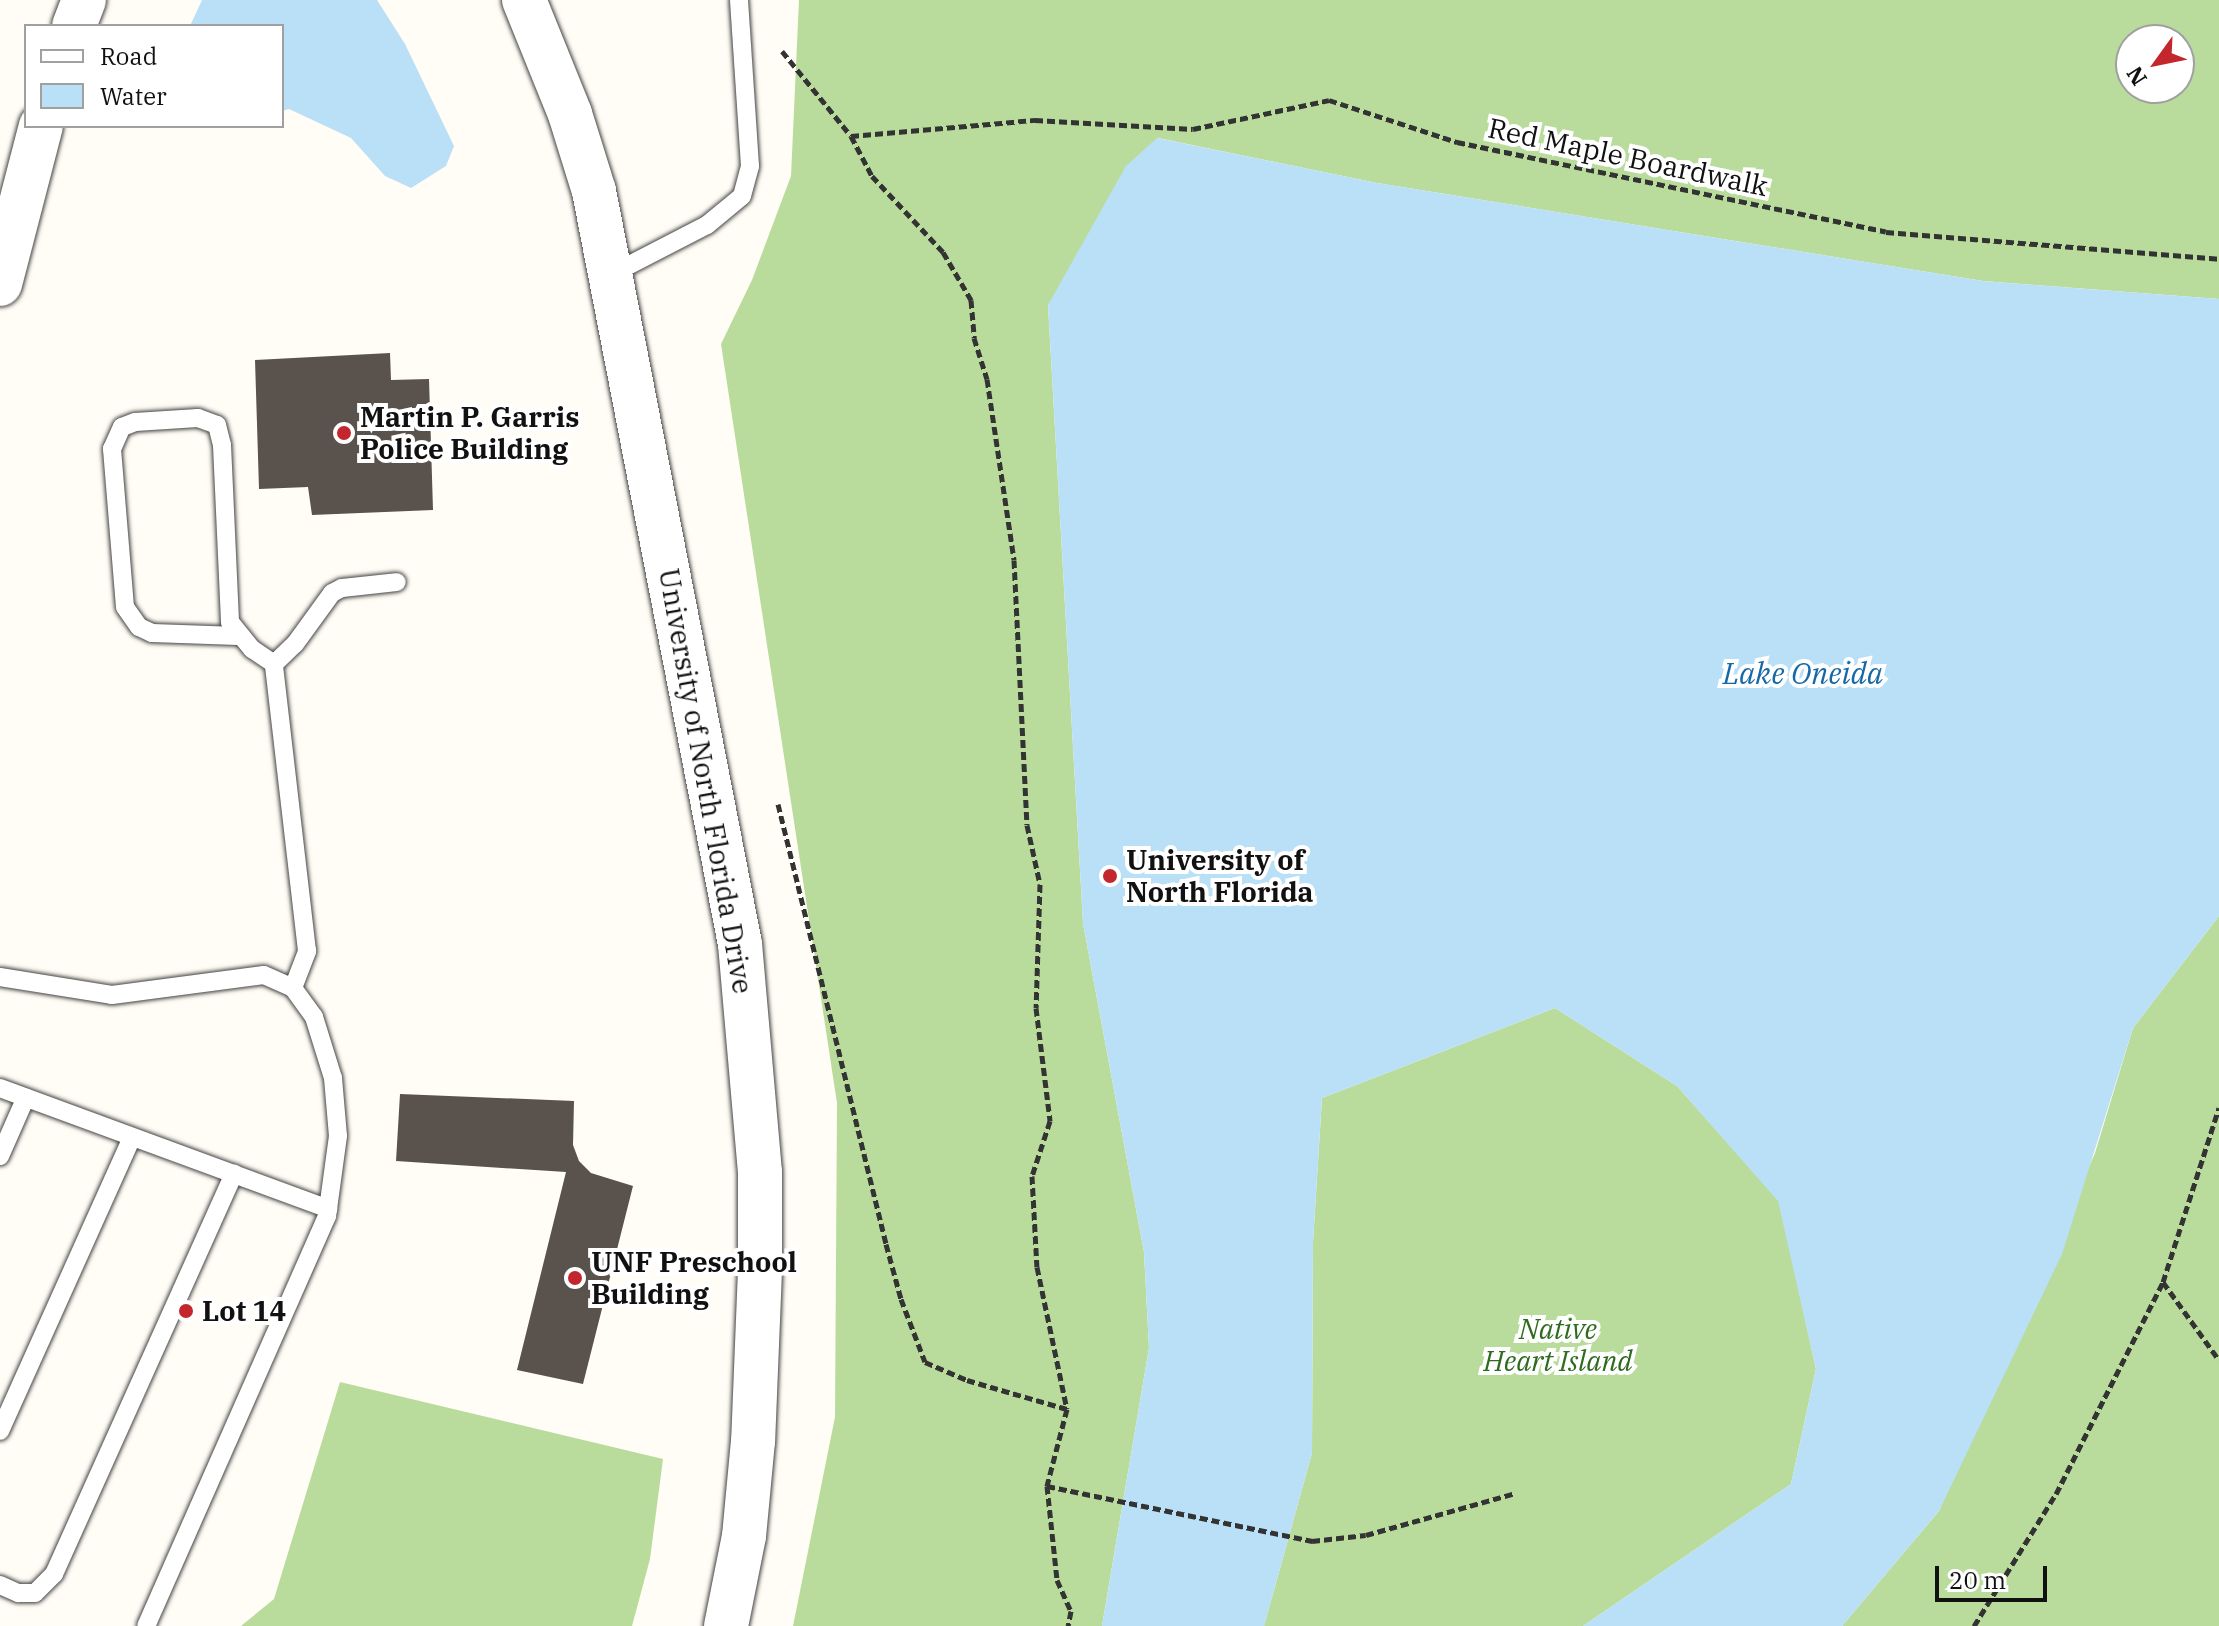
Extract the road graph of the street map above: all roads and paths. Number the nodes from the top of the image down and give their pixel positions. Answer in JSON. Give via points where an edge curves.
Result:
{"nodes":[{"id":1,"x":84,"y":0,"type":"edge"},
{"id":2,"x":524,"y":0,"type":"edge"},
{"id":3,"x":739,"y":0,"type":"edge"},
{"id":4,"x":75,"y":24,"type":"edge"},
{"id":5,"x":782,"y":51,"type":"dead end"},
{"id":6,"x":40,"y":128,"type":"edge"},
{"id":7,"x":851,"y":136,"type":"junction"},
{"id":8,"x":2219,"y":259,"type":"edge"},
{"id":9,"x":610,"y":275,"type":"junction"},
{"id":10,"x":0,"y":284,"type":"edge"},
{"id":11,"x":397,"y":582,"type":"dead end"},
{"id":12,"x":238,"y":636,"type":"junction"},
{"id":13,"x":274,"y":664,"type":"junction"},
{"id":14,"x":778,"y":804,"type":"dead end"},
{"id":15,"x":0,"y":977,"type":"edge"},
{"id":16,"x":293,"y":988,"type":"junction"},
{"id":17,"x":0,"y":1088,"type":"edge"},
{"id":18,"x":26,"y":1097,"type":"junction"},
{"id":19,"x":2219,"y":1108,"type":"edge"},
{"id":20,"x":132,"y":1137,"type":"junction"},
{"id":21,"x":0,"y":1156,"type":"edge"},
{"id":22,"x":234,"y":1174,"type":"junction"},
{"id":23,"x":328,"y":1209,"type":"junction"},
{"id":24,"x":2163,"y":1282,"type":"junction"},
{"id":25,"x":2219,"y":1360,"type":"edge"},
{"id":26,"x":1067,"y":1409,"type":"junction"},
{"id":27,"x":0,"y":1431,"type":"edge"},
{"id":28,"x":1047,"y":1486,"type":"junction"},
{"id":29,"x":1515,"y":1493,"type":"dead end"},
{"id":30,"x":0,"y":1585,"type":"edge"},
{"id":31,"x":146,"y":1626,"type":"edge"},
{"id":32,"x":726,"y":1626,"type":"edge"},
{"id":33,"x":1068,"y":1626,"type":"edge"},
{"id":34,"x":1974,"y":1626,"type":"edge"}],
"edges":[{"from":1,"to":4,"type":"street"},
{"from":2,"to":9,"type":"street","name":"University of North Florida Drive","via":[[570,114],[594,191]]},
{"from":3,"to":9,"type":"lane","via":[[750,166],[742,196],[707,225]]},
{"from":5,"to":7,"type":"path"},
{"from":6,"to":10,"type":"street"},
{"from":7,"to":8,"type":"path","name":"Red Maple Boardwalk","via":[[1035,120],[1193,129],[1329,100],[1457,142],[1886,232]]},
{"from":7,"to":26,"type":"path","via":[[872,176],[943,252],[971,300],[974,338],[987,379],[1014,560],[1027,825],[1040,884],[1036,1008],[1050,1121],[1032,1176],[1037,1267]]},
{"from":9,"to":32,"type":"street","name":"University of North Florida Drive","via":[[726,861],[750,1036],[760,1172],[753,1441],[744,1536]]},
{"from":11,"to":13,"type":"lane","via":[[332,593]]},
{"from":12,"to":12,"type":"lane","via":[[227,602],[217,425],[198,418],[122,427],[112,449],[125,607],[139,627],[152,633]]},
{"from":12,"to":13,"type":"lane"},
{"from":13,"to":16,"type":"lane","via":[[307,951]]},
{"from":14,"to":26,"type":"path","via":[[886,1244],[925,1362]]},
{"from":15,"to":16,"type":"lane","via":[[112,995],[264,975]]},
{"from":16,"to":23,"type":"lane","via":[[314,1017],[333,1078],[338,1136]]},
{"from":17,"to":18,"type":"lane"},
{"from":18,"to":20,"type":"lane"},
{"from":18,"to":21,"type":"lane"},
{"from":19,"to":24,"type":"path"},
{"from":20,"to":22,"type":"lane"},
{"from":20,"to":27,"type":"lane"},
{"from":22,"to":23,"type":"lane"},
{"from":22,"to":30,"type":"lane","via":[[54,1574],[35,1593]]},
{"from":23,"to":31,"type":"lane"},
{"from":24,"to":25,"type":"path"},
{"from":24,"to":34,"type":"path","via":[[2056,1494]]},
{"from":26,"to":28,"type":"path"},
{"from":28,"to":29,"type":"path","via":[[1312,1541],[1366,1535]]},
{"from":28,"to":33,"type":"path","via":[[1057,1580],[1071,1611]]}]}
